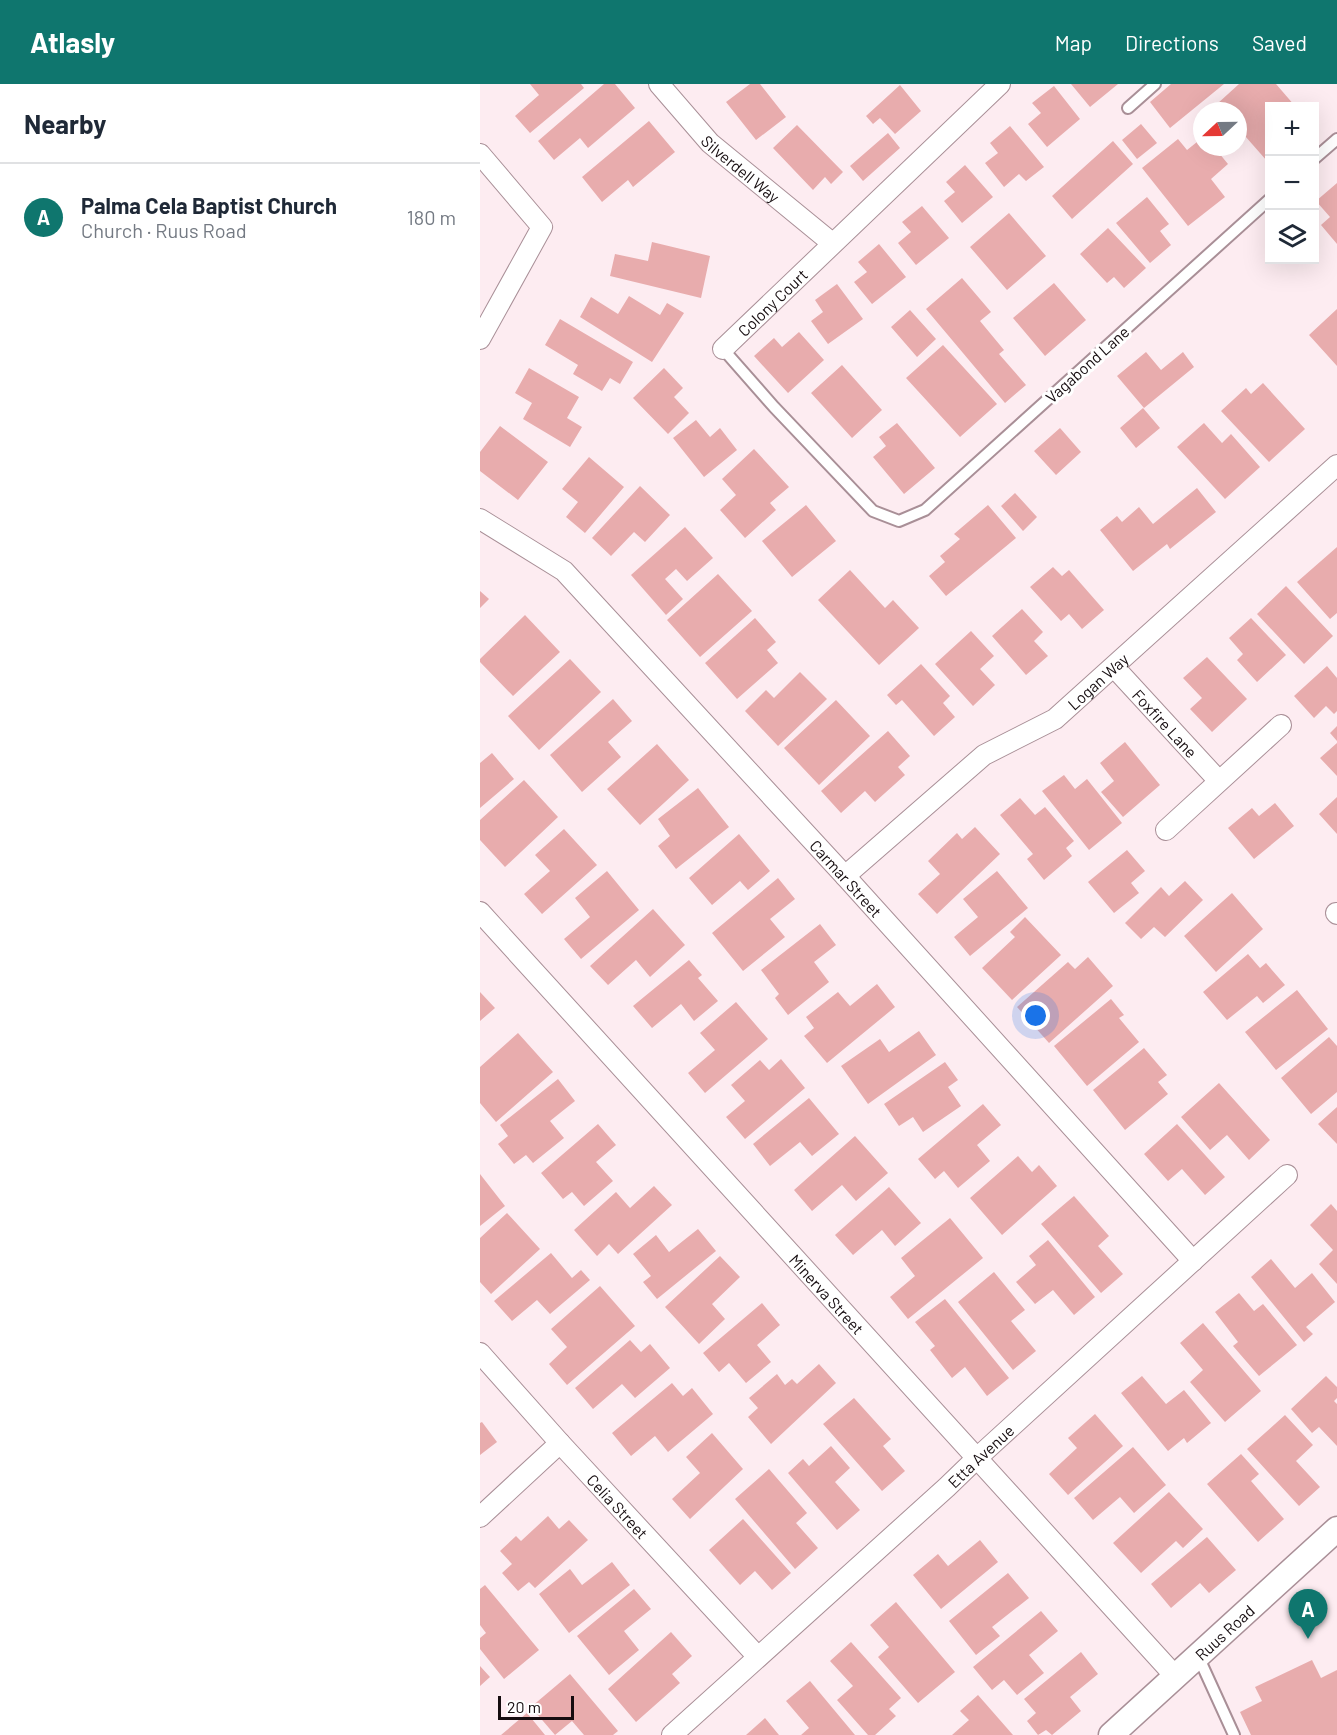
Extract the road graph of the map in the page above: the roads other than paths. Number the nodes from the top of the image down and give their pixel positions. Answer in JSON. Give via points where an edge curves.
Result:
{"nodes":[{"id":1,"x":659,"y":84,"type":"edge"},
{"id":2,"x":1000,"y":84,"type":"edge"},
{"id":3,"x":1155,"y":84,"type":"edge"},
{"id":4,"x":1128,"y":108,"type":"dead end"},
{"id":5,"x":1337,"y":139,"type":"edge"},
{"id":6,"x":480,"y":154,"type":"edge"},
{"id":7,"x":1317,"y":156,"type":"edge"},
{"id":8,"x":1265,"y":204,"type":"edge"},
{"id":9,"x":832,"y":243,"type":"junction"},
{"id":10,"x":480,"y":339,"type":"edge"},
{"id":11,"x":723,"y":349,"type":"joint"},
{"id":12,"x":1337,"y":465,"type":"edge"},
{"id":13,"x":480,"y":519,"type":"edge"},
{"id":14,"x":899,"y":521,"type":"joint"},
{"id":15,"x":1114,"y":667,"type":"junction"},
{"id":16,"x":1281,"y":725,"type":"dead end"},
{"id":17,"x":1218,"y":780,"type":"junction"},
{"id":18,"x":1166,"y":830,"type":"dead end"},
{"id":19,"x":845,"y":876,"type":"junction"},
{"id":20,"x":480,"y":912,"type":"edge"},
{"id":21,"x":1287,"y":1175,"type":"dead end"},
{"id":22,"x":1193,"y":1261,"type":"junction"},
{"id":23,"x":480,"y":1353,"type":"edge"},
{"id":24,"x":560,"y":1443,"type":"junction"},
{"id":25,"x":976,"y":1458,"type":"junction"},
{"id":26,"x":480,"y":1517,"type":"edge"},
{"id":27,"x":1337,"y":1529,"type":"edge"},
{"id":28,"x":1198,"y":1656,"type":"junction"},
{"id":29,"x":758,"y":1657,"type":"junction"},
{"id":30,"x":1175,"y":1676,"type":"junction"},
{"id":31,"x":672,"y":1735,"type":"edge"},
{"id":32,"x":1111,"y":1735,"type":"edge"},
{"id":33,"x":1234,"y":1735,"type":"edge"}],
"edges":[{"from":1,"to":9,"type":"street","name":"Silverdell Way","via":[[710,143]]},
{"from":2,"to":9,"type":"street","name":"Colony Court"},
{"from":3,"to":4,"type":"lane"},
{"from":5,"to":7,"type":"lane"},
{"from":6,"to":10,"type":"street","via":[[542,227]]},
{"from":8,"to":14,"type":"lane","name":"Vagabond Lane","via":[[925,510]]},
{"from":9,"to":11,"type":"street","name":"Colony Court"},
{"from":11,"to":14,"type":"lane","name":"Colony Court","via":[[873,511]]},
{"from":12,"to":15,"type":"street","name":"Logan Way"},
{"from":13,"to":19,"type":"street","name":"Carmar Street","via":[[564,572]]},
{"from":15,"to":17,"type":"street","name":"Foxfire Lane"},
{"from":15,"to":19,"type":"street","name":"Logan Way","via":[[1055,718],[984,755]]},
{"from":16,"to":17,"type":"street"},
{"from":17,"to":18,"type":"street"},
{"from":19,"to":22,"type":"street","name":"Carmar Street"},
{"from":20,"to":25,"type":"street","name":"Minerva Street"},
{"from":21,"to":22,"type":"street","name":"Etta Avenue"},
{"from":22,"to":25,"type":"street","name":"Etta Avenue"},
{"from":23,"to":24,"type":"street","name":"Celia Street"},
{"from":24,"to":26,"type":"street"},
{"from":24,"to":29,"type":"street","name":"Celia Street"},
{"from":25,"to":29,"type":"street","name":"Etta Avenue"},
{"from":25,"to":30,"type":"street","name":"Minerva Street"},
{"from":27,"to":28,"type":"street","name":"Ruus Road"},
{"from":28,"to":30,"type":"street","name":"Ruus Road"},
{"from":28,"to":33,"type":"lane"},
{"from":29,"to":31,"type":"street","name":"Etta Avenue"},
{"from":30,"to":32,"type":"street","name":"Ruus Road"}]}
